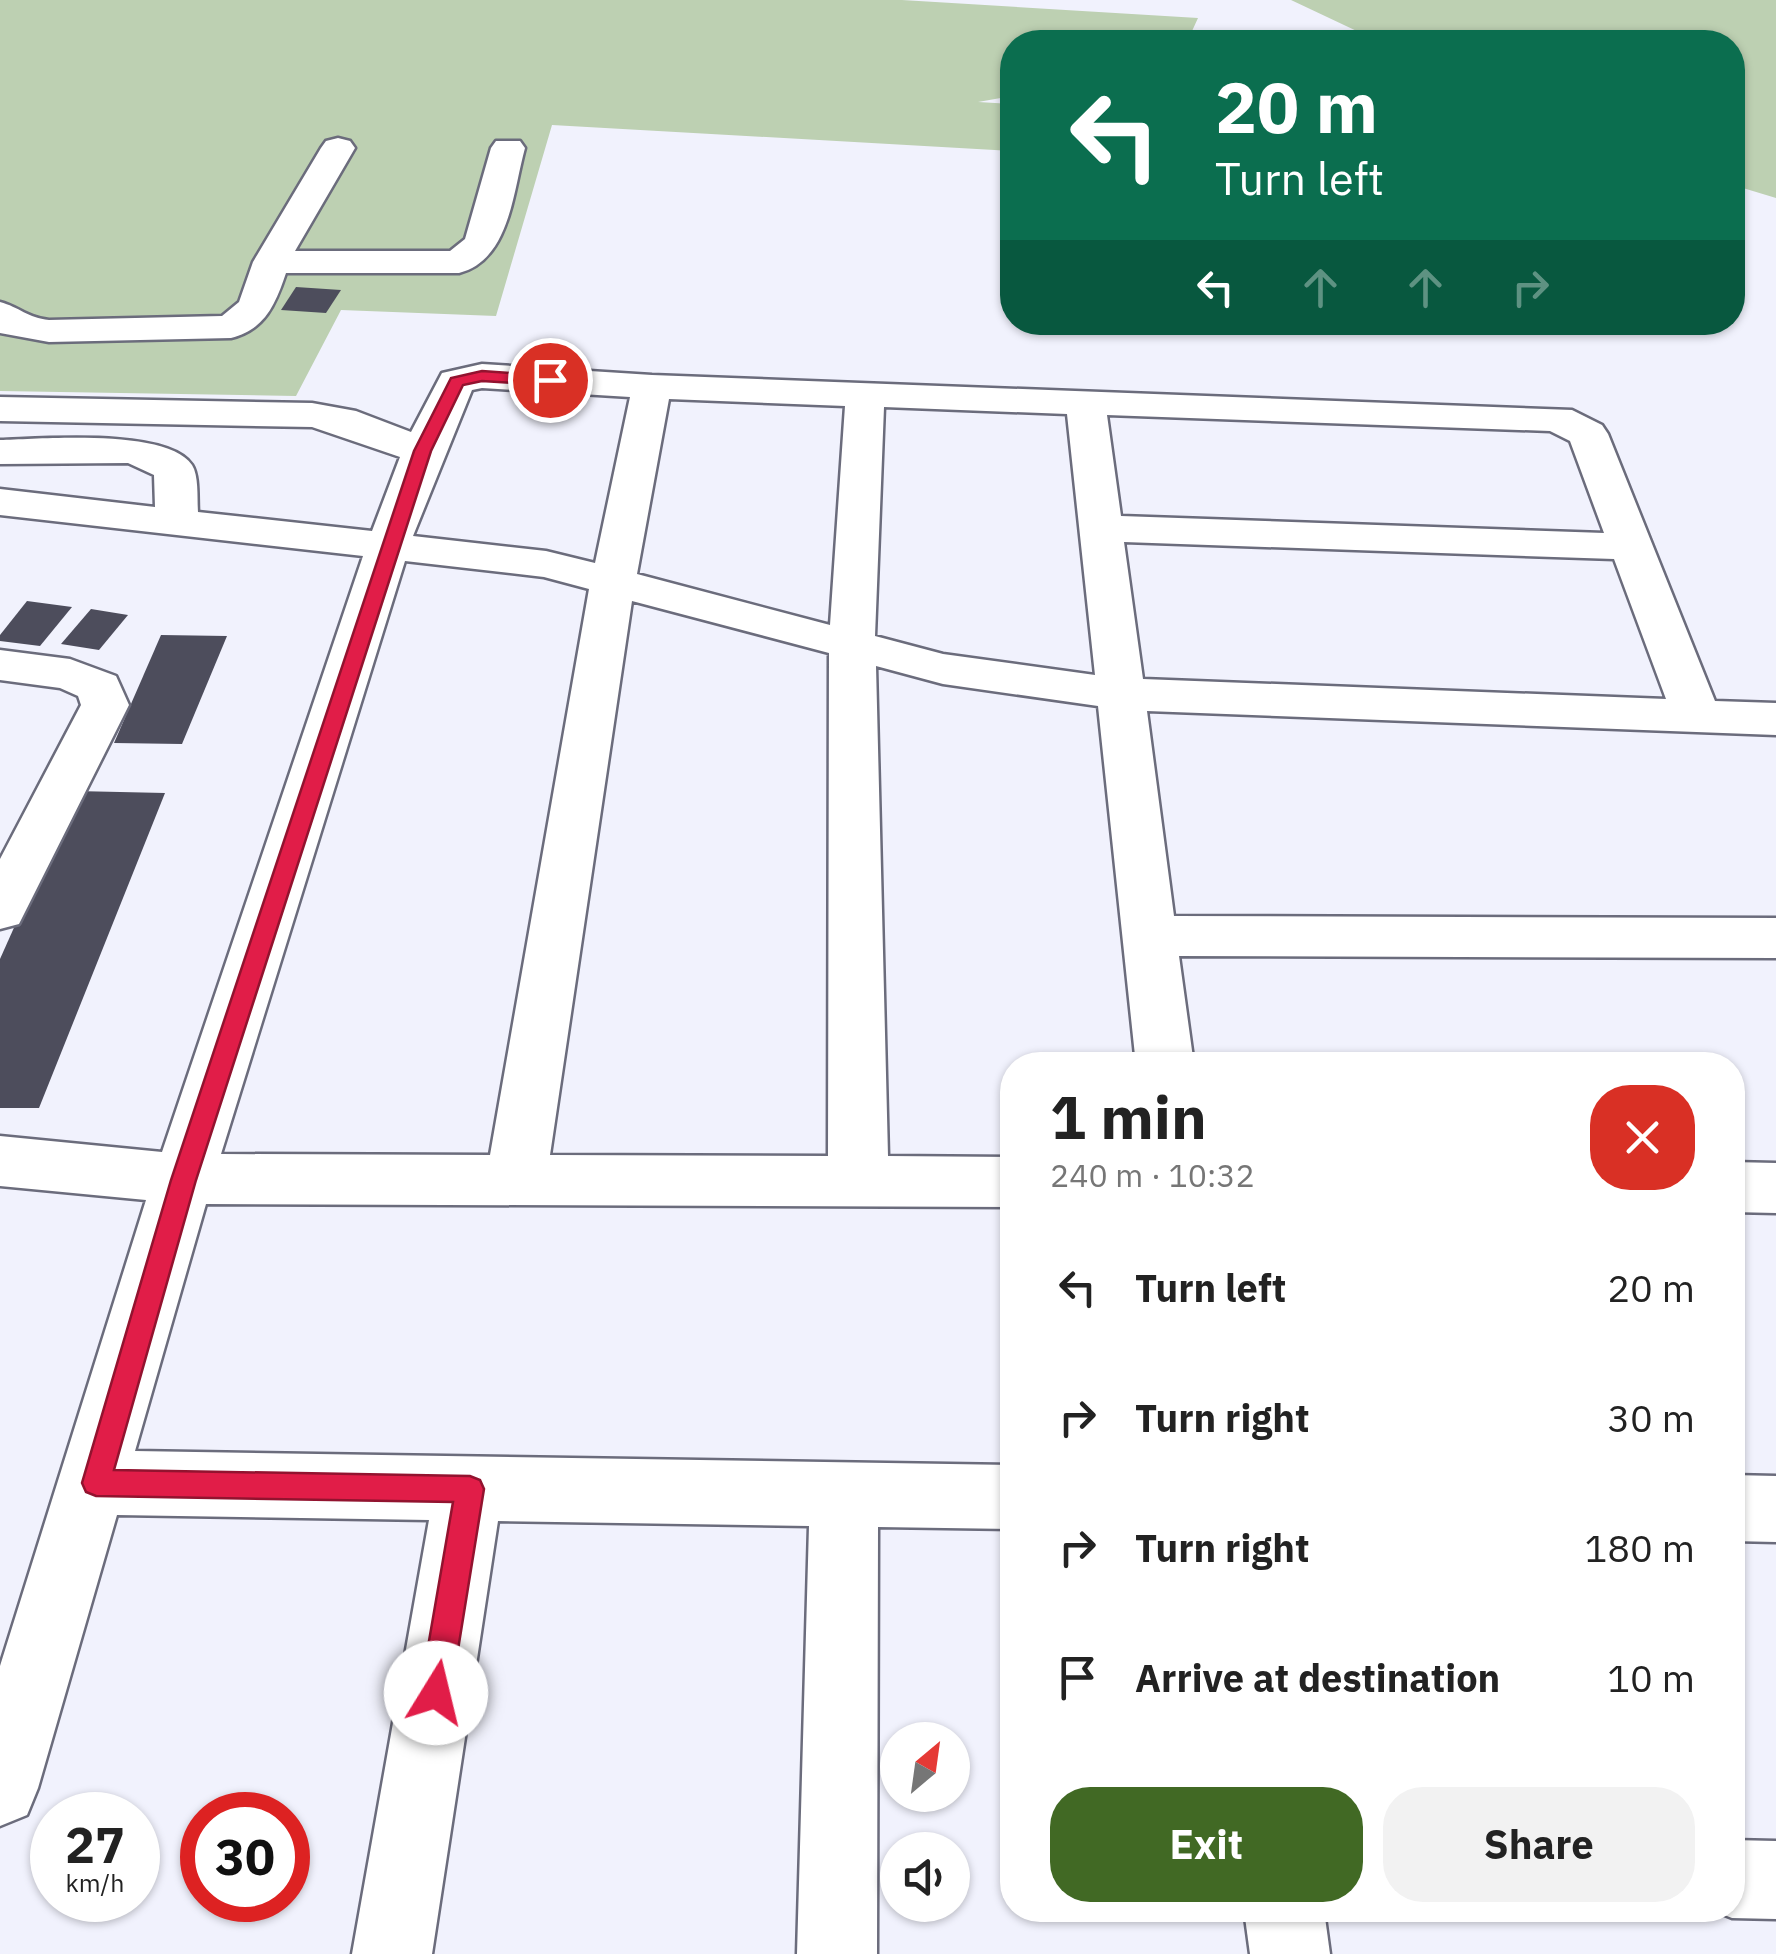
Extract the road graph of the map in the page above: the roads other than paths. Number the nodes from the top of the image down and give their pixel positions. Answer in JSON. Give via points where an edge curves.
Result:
{"nodes":[{"id":1,"x":338,"y":148,"type":"dead end"},
{"id":2,"x":508,"y":148,"type":"dead end"},
{"id":3,"x":271,"y":262,"type":"junction"},
{"id":4,"x":0,"y":312,"type":"edge"},
{"id":5,"x":652,"y":387,"type":"junction"},
{"id":6,"x":865,"y":395,"type":"junction"},
{"id":7,"x":1086,"y":403,"type":"junction"},
{"id":8,"x":0,"y":409,"type":"edge"},
{"id":9,"x":422,"y":451,"type":"junction"},
{"id":10,"x":0,"y":452,"type":"edge"},
{"id":11,"x":0,"y":502,"type":"edge"},
{"id":12,"x":177,"y":522,"type":"junction"},
{"id":13,"x":1100,"y":528,"type":"junction"},
{"id":14,"x":388,"y":546,"type":"junction"},
{"id":15,"x":1632,"y":547,"type":"junction"},
{"id":16,"x":613,"y":581,"type":"junction"},
{"id":17,"x":852,"y":644,"type":"junction"},
{"id":18,"x":0,"y":665,"type":"edge"},
{"id":19,"x":1120,"y":694,"type":"junction"},
{"id":20,"x":1698,"y":717,"type":"junction"},
{"id":21,"x":1776,"y":719,"type":"edge"},
{"id":22,"x":1,"y":905,"type":"edge"},
{"id":23,"x":1149,"y":936,"type":"junction"},
{"id":24,"x":1776,"y":938,"type":"edge"},
{"id":25,"x":1163,"y":1052,"type":"edge"},
{"id":26,"x":0,"y":1161,"type":"edge"},
{"id":27,"x":184,"y":1180,"type":"junction"},
{"id":28,"x":516,"y":1180,"type":"junction"},
{"id":29,"x":858,"y":1181,"type":"junction"},
{"id":30,"x":1000,"y":1182,"type":"edge"},
{"id":31,"x":1745,"y":1187,"type":"edge"},
{"id":32,"x":1776,"y":1188,"type":"edge"},
{"id":33,"x":96,"y":1483,"type":"junction"},
{"id":34,"x":470,"y":1489,"type":"junction"},
{"id":35,"x":844,"y":1495,"type":"junction"},
{"id":36,"x":1000,"y":1497,"type":"edge"},
{"id":37,"x":1745,"y":1508,"type":"edge"},
{"id":38,"x":1776,"y":1509,"type":"edge"},
{"id":39,"x":0,"y":1788,"type":"edge"},
{"id":40,"x":1745,"y":1879,"type":"edge"},
{"id":41,"x":1776,"y":1880,"type":"edge"},
{"id":42,"x":1286,"y":1922,"type":"edge"},
{"id":43,"x":392,"y":1954,"type":"edge"},
{"id":44,"x":836,"y":1954,"type":"edge"},
{"id":45,"x":1290,"y":1954,"type":"edge"}],
"edges":[{"from":1,"to":3,"type":"street"},
{"from":2,"to":3,"type":"street","via":[[482,244],[459,262]]},
{"from":3,"to":4,"type":"street","via":[[256,307],[231,327],[49,331],[18,328]]},
{"from":5,"to":6,"type":"street"},
{"from":5,"to":9,"type":"street","via":[[482,376],[456,381]]},
{"from":5,"to":16,"type":"street"},
{"from":6,"to":7,"type":"street"},
{"from":6,"to":17,"type":"street"},
{"from":7,"to":13,"type":"street"},
{"from":7,"to":15,"type":"street","via":[[1558,419],[1588,434]]},
{"from":8,"to":9,"type":"street","via":[[312,415]]},
{"from":9,"to":14,"type":"street"},
{"from":10,"to":12,"type":"street","via":[[134,451],[174,470]]},
{"from":11,"to":12,"type":"street"},
{"from":12,"to":14,"type":"street"},
{"from":13,"to":15,"type":"street"},
{"from":13,"to":19,"type":"street"},
{"from":14,"to":16,"type":"street","via":[[546,564]]},
{"from":14,"to":27,"type":"street"},
{"from":15,"to":20,"type":"street"},
{"from":16,"to":17,"type":"street"},
{"from":16,"to":28,"type":"street"},
{"from":17,"to":19,"type":"street","via":[[944,668]]},
{"from":17,"to":29,"type":"street"},
{"from":18,"to":22,"type":"street","via":[[70,674],[98,686],[105,705]]},
{"from":19,"to":20,"type":"street"},
{"from":19,"to":23,"type":"street"},
{"from":20,"to":21,"type":"street"},
{"from":23,"to":24,"type":"street"},
{"from":23,"to":25,"type":"street"},
{"from":26,"to":27,"type":"street"},
{"from":27,"to":28,"type":"street"},
{"from":27,"to":33,"type":"street"},
{"from":28,"to":29,"type":"street"},
{"from":29,"to":30,"type":"street"},
{"from":31,"to":32,"type":"street"},
{"from":33,"to":34,"type":"street"},
{"from":33,"to":39,"type":"street"},
{"from":34,"to":35,"type":"street"},
{"from":34,"to":43,"type":"street"},
{"from":35,"to":36,"type":"street"},
{"from":35,"to":44,"type":"street"},
{"from":37,"to":38,"type":"street"},
{"from":40,"to":41,"type":"street"},
{"from":42,"to":45,"type":"street"}]}
